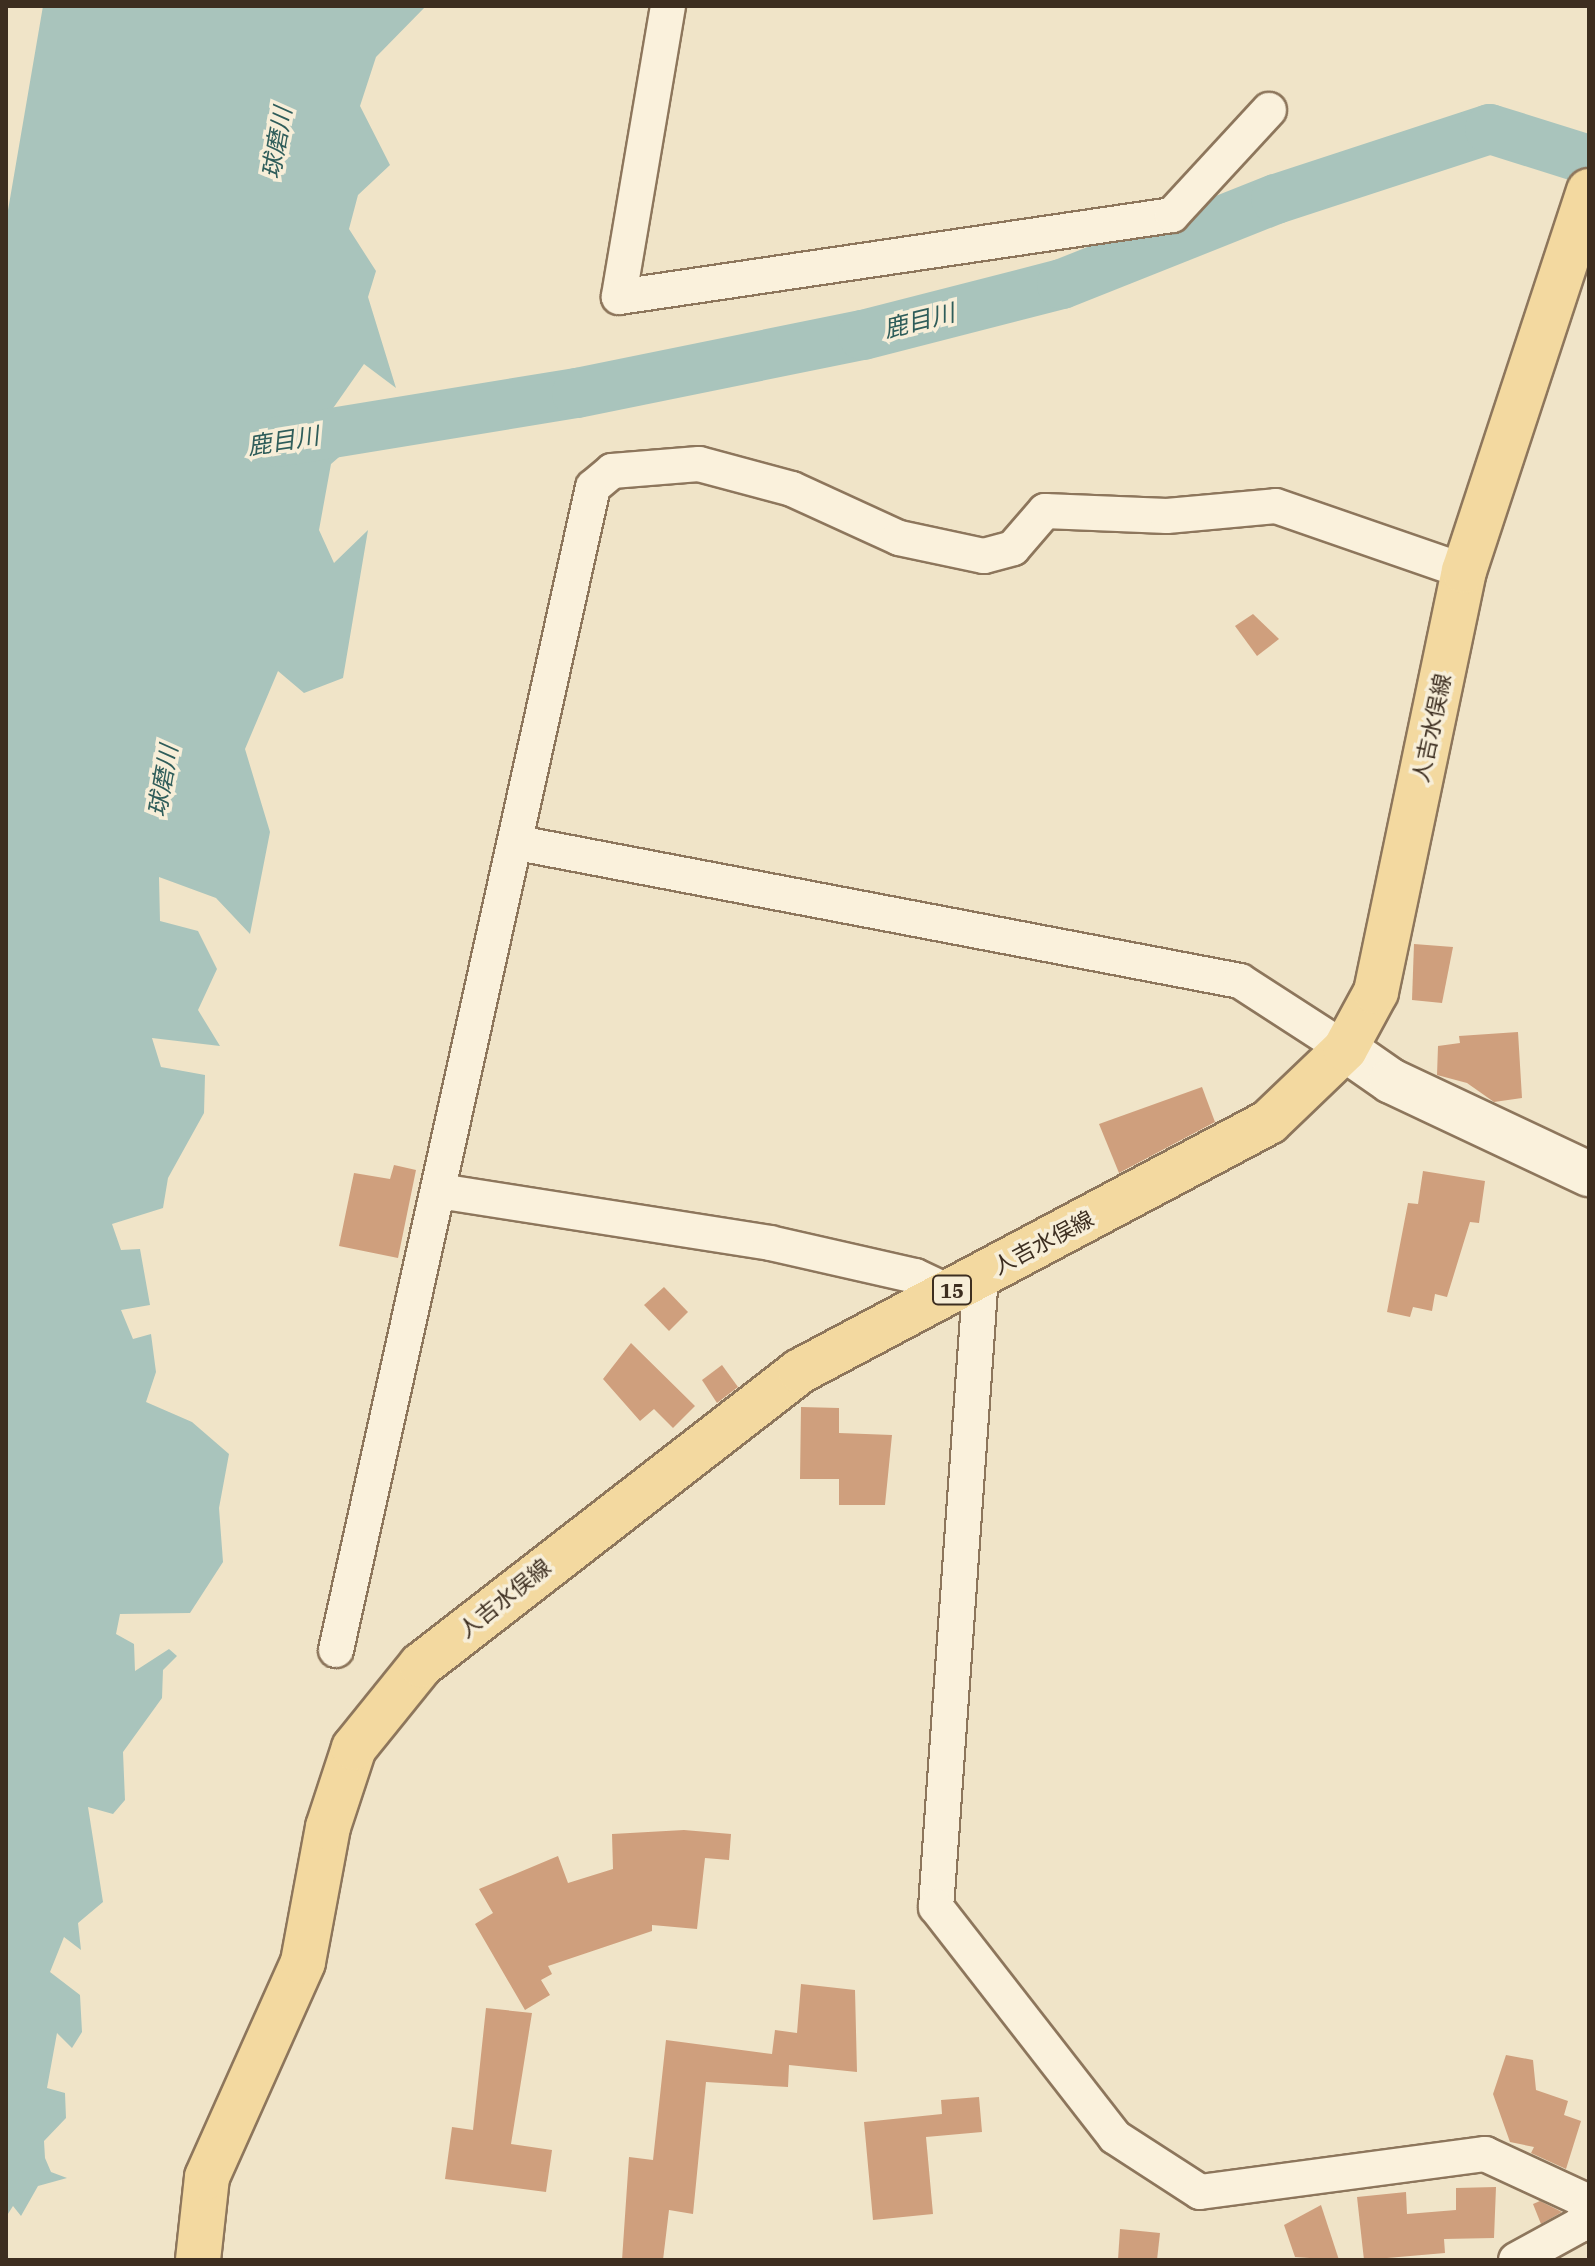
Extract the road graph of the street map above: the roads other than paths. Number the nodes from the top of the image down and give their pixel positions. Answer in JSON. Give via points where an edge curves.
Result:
{"nodes":[{"id":1,"x":668,"y":6,"type":"edge"},
{"id":2,"x":1269,"y":110,"type":"dead end"},
{"id":3,"x":1589,"y":191,"type":"edge"},
{"id":4,"x":1464,"y":571,"type":"junction"},
{"id":5,"x":518,"y":843,"type":"junction"},
{"id":6,"x":1345,"y":1049,"type":"junction"},
{"id":7,"x":1589,"y":1174,"type":"edge"},
{"id":8,"x":439,"y":1191,"type":"junction"},
{"id":9,"x":965,"y":1283,"type":"junction"},
{"id":10,"x":336,"y":1650,"type":"dead end"},
{"id":11,"x":1589,"y":2202,"type":"edge"},
{"id":12,"x":1589,"y":2210,"type":"edge"},
{"id":13,"x":198,"y":2260,"type":"edge"},
{"id":14,"x":1516,"y":2260,"type":"edge"}],
"edges":[{"from":1,"to":2,"type":"street","via":[[619,297],[1172,215]]},
{"from":3,"to":4,"type":"main road","name":"人吉水俣線","number":"15"},
{"from":4,"to":5,"type":"street","via":[[1276,506],[1167,516],[1045,511],[1013,548],[984,556],[899,538],[792,489],[699,464],[612,471],[593,487],[580,523]]},
{"from":4,"to":6,"type":"main road","name":"人吉水俣線","number":"15","via":[[1376,992]]},
{"from":5,"to":6,"type":"street","via":[[1240,981]]},
{"from":5,"to":8,"type":"street"},
{"from":6,"to":7,"type":"street","via":[[1391,1081]]},
{"from":6,"to":9,"type":"main road","name":"人吉水俣線","number":"15","via":[[1269,1122]]},
{"from":8,"to":9,"type":"street","via":[[770,1243]]},
{"from":8,"to":10,"type":"street"},
{"from":9,"to":11,"type":"street","via":[[936,1907],[1115,2137],[1200,2192],[1485,2154]]},
{"from":9,"to":13,"type":"main road","name":"人吉水俣線","number":"15","via":[[800,1371],[711,1433],[421,1665],[354,1748],[328,1827],[303,1962],[207,2177]]},
{"from":12,"to":14,"type":"street","via":[[1580,2225]]}]}
